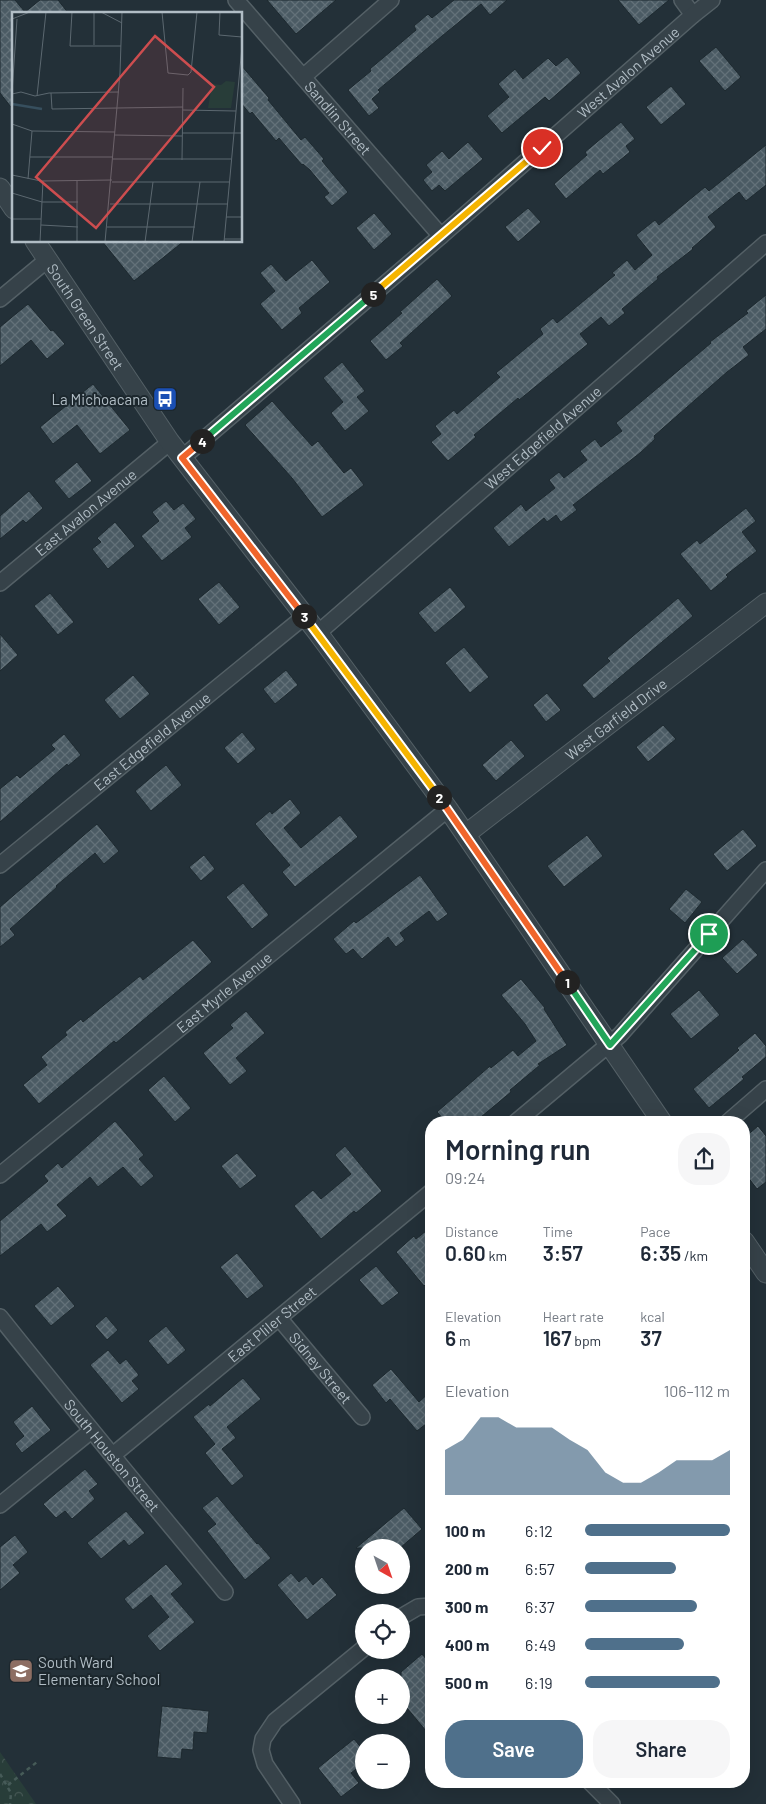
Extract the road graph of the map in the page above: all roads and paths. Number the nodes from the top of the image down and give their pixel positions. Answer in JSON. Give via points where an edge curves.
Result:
{"nodes":[{"id":1,"x":236,"y":0,"type":"edge"},
{"id":2,"x":391,"y":0,"type":"edge"},
{"id":3,"x":682,"y":0,"type":"edge"},
{"id":4,"x":712,"y":0,"type":"edge"},
{"id":5,"x":693,"y":15,"type":"junction"},
{"id":6,"x":303,"y":77,"type":"junction"},
{"id":7,"x":0,"y":188,"type":"edge"},
{"id":8,"x":12,"y":206,"type":"edge"},
{"id":9,"x":441,"y":236,"type":"junction"},
{"id":10,"x":36,"y":242,"type":"edge"},
{"id":11,"x":766,"y":243,"type":"edge"},
{"id":12,"x":47,"y":260,"type":"junction"},
{"id":13,"x":0,"y":299,"type":"edge"},
{"id":14,"x":170,"y":442,"type":"junction"},
{"id":15,"x":182,"y":458,"type":"junction"},
{"id":16,"x":0,"y":583,"type":"edge"},
{"id":17,"x":766,"y":603,"type":"edge"},
{"id":18,"x":304,"y":616,"type":"junction"},
{"id":19,"x":318,"y":633,"type":"junction"},
{"id":20,"x":448,"y":809,"type":"junction"},
{"id":21,"x":466,"y":834,"type":"junction"},
{"id":22,"x":0,"y":865,"type":"edge"},
{"id":23,"x":766,"y":870,"type":"edge"},
{"id":24,"x":610,"y":1045,"type":"junction"},
{"id":25,"x":766,"y":1090,"type":"edge"},
{"id":26,"x":523,"y":1116,"type":"edge"},
{"id":27,"x":658,"y":1116,"type":"edge"},
{"id":28,"x":735,"y":1116,"type":"edge"},
{"id":29,"x":0,"y":1175,"type":"edge"},
{"id":30,"x":425,"y":1197,"type":"edge"},
{"id":31,"x":750,"y":1250,"type":"edge"},
{"id":32,"x":766,"y":1273,"type":"edge"},
{"id":33,"x":0,"y":1317,"type":"edge"},
{"id":34,"x":279,"y":1318,"type":"junction"},
{"id":35,"x":362,"y":1417,"type":"dead end"},
{"id":36,"x":91,"y":1431,"type":"junction"},
{"id":37,"x":113,"y":1455,"type":"junction"},
{"id":38,"x":0,"y":1505,"type":"edge"},
{"id":39,"x":225,"y":1592,"type":"dead end"},
{"id":40,"x":425,"y":1606,"type":"edge"},
{"id":41,"x":410,"y":1611,"type":"edge"},
{"id":42,"x":355,"y":1655,"type":"edge"},
{"id":43,"x":37,"y":1762,"type":"dead end"},
{"id":44,"x":0,"y":1774,"type":"edge"},
{"id":45,"x":8,"y":1784,"type":"junction"},
{"id":46,"x":596,"y":1788,"type":"edge"},
{"id":47,"x":10,"y":1804,"type":"edge"},
{"id":48,"x":292,"y":1804,"type":"edge"},
{"id":49,"x":612,"y":1804,"type":"edge"}],
"edges":[{"from":1,"to":6,"type":"street","name":"Sandlin Street"},
{"from":2,"to":6,"type":"street"},
{"from":3,"to":5,"type":"street"},
{"from":4,"to":5,"type":"street","name":"West Avalon Avenue"},
{"from":5,"to":9,"type":"street","name":"West Avalon Avenue"},
{"from":6,"to":9,"type":"street","name":"Sandlin Street"},
{"from":7,"to":8,"type":"street"},
{"from":9,"to":15,"type":"street","name":"West Avalon Avenue"},
{"from":10,"to":12,"type":"street","name":"South Green Street"},
{"from":11,"to":19,"type":"street","name":"West Edgefield Avenue"},
{"from":12,"to":13,"type":"street"},
{"from":12,"to":14,"type":"street","name":"South Green Street"},
{"from":14,"to":15,"type":"street","name":"South Green Street"},
{"from":14,"to":16,"type":"street","name":"East Avalon Avenue"},
{"from":15,"to":18,"type":"street","name":"South Green Street"},
{"from":17,"to":21,"type":"street","name":"West Garfield Drive"},
{"from":18,"to":19,"type":"street","name":"South Green Street"},
{"from":18,"to":22,"type":"street","name":"East Edgefield Avenue"},
{"from":19,"to":20,"type":"street","name":"South Green Street"},
{"from":20,"to":21,"type":"street","name":"South Green Street"},
{"from":20,"to":29,"type":"street","name":"East Myrle Avenue"},
{"from":21,"to":24,"type":"street","name":"South Green Street"},
{"from":23,"to":24,"type":"street"},
{"from":24,"to":26,"type":"street"},
{"from":24,"to":27,"type":"street","name":"South Green Street"},
{"from":25,"to":28,"type":"street"},
{"from":30,"to":34,"type":"street","name":"East Pliler Street"},
{"from":31,"to":32,"type":"street"},
{"from":33,"to":36,"type":"street","name":"South Houston Street"},
{"from":34,"to":35,"type":"street","name":"Sidney Street"},
{"from":34,"to":37,"type":"street","name":"East Pliler Street"},
{"from":36,"to":37,"type":"street","name":"South Houston Street"},
{"from":36,"to":38,"type":"street"},
{"from":37,"to":39,"type":"street","name":"South Houston Street"},
{"from":40,"to":41,"type":"street"},
{"from":42,"to":48,"type":"street","via":[[275,1721],[262,1738],[265,1764]]},
{"from":43,"to":45,"type":"path"},
{"from":44,"to":45,"type":"path"},
{"from":45,"to":47,"type":"path","via":[[12,1793]]},
{"from":46,"to":49,"type":"street"}]}
